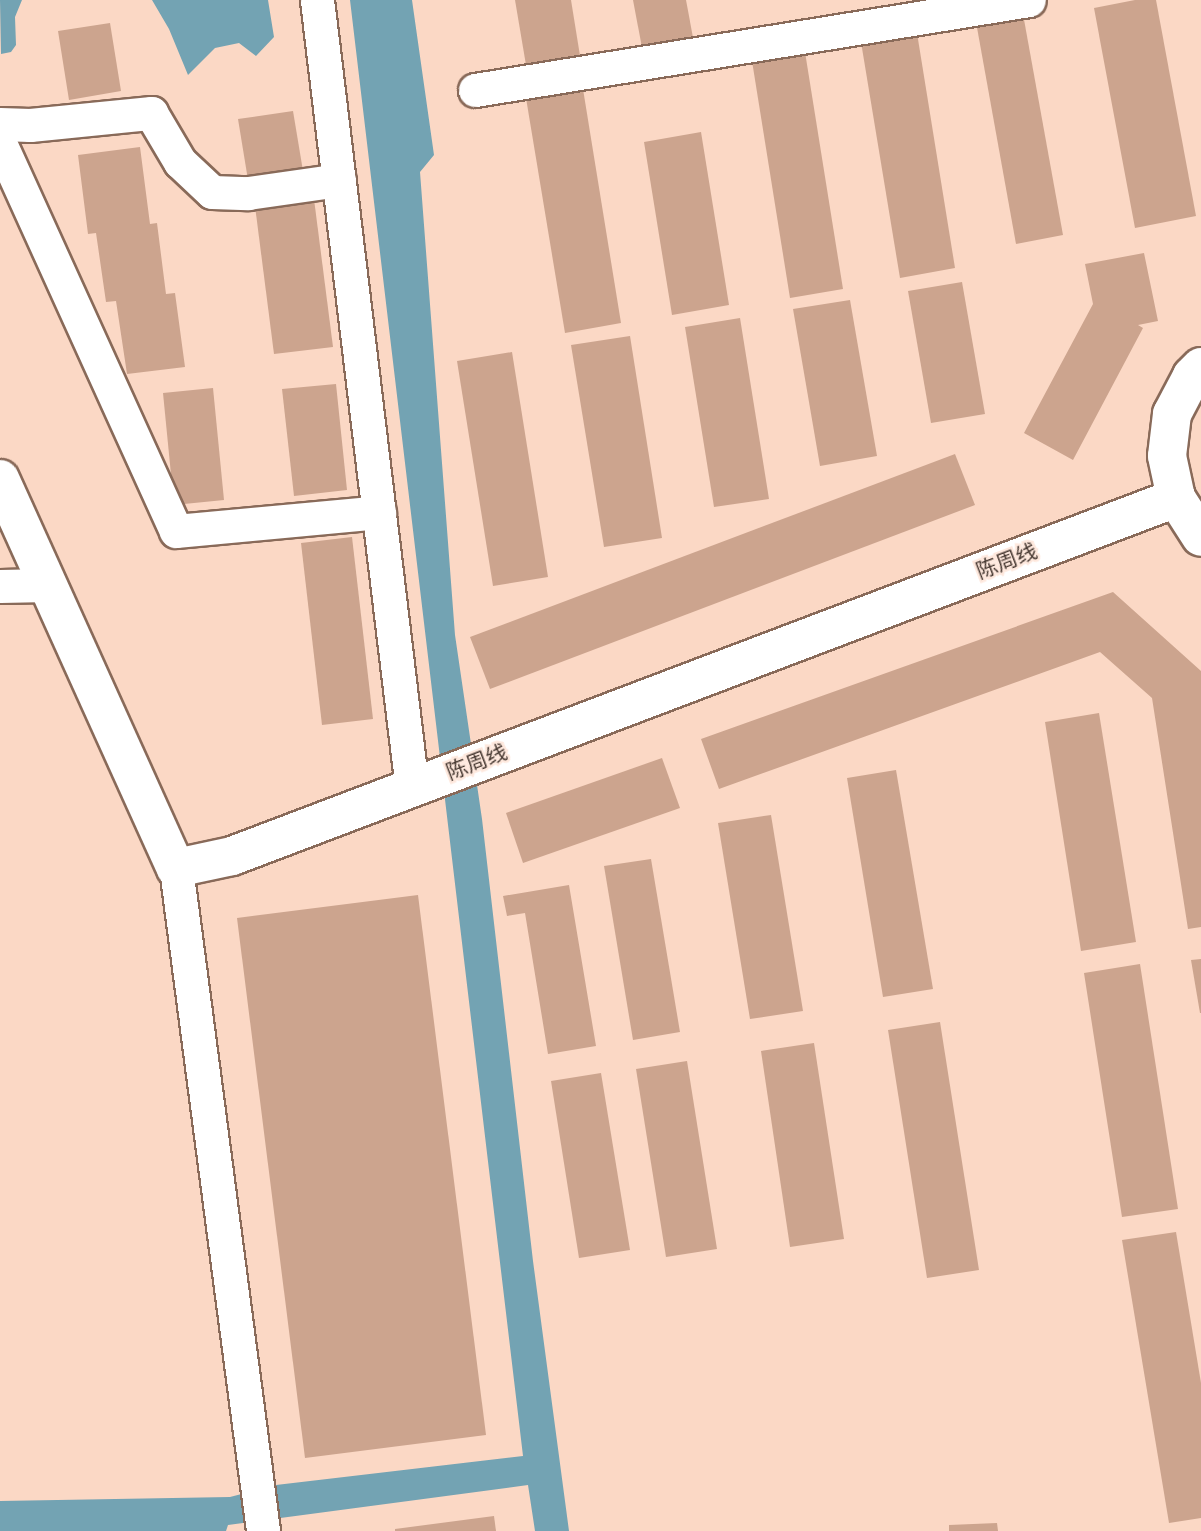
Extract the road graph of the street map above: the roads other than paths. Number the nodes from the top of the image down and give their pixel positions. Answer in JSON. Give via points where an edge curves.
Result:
{"nodes":[{"id":1,"x":317,"y":0,"type":"edge"},
{"id":2,"x":1029,"y":0,"type":"edge"},
{"id":3,"x":475,"y":90,"type":"dead end"},
{"id":4,"x":0,"y":124,"type":"edge"},
{"id":5,"x":0,"y":143,"type":"edge"},
{"id":6,"x":339,"y":180,"type":"junction"},
{"id":7,"x":1201,"y":367,"type":"edge"},
{"id":8,"x":0,"y":479,"type":"edge"},
{"id":9,"x":1176,"y":498,"type":"junction"},
{"id":10,"x":379,"y":512,"type":"junction"},
{"id":11,"x":1201,"y":537,"type":"edge"},
{"id":12,"x":48,"y":585,"type":"junction"},
{"id":13,"x":0,"y":586,"type":"edge"},
{"id":14,"x":412,"y":788,"type":"junction"},
{"id":15,"x":176,"y":868,"type":"junction"},
{"id":16,"x":263,"y":1531,"type":"edge"}],
"edges":[{"from":1,"to":6,"type":"street"},
{"from":2,"to":3,"type":"street"},
{"from":4,"to":6,"type":"street","via":[[151,113],[180,162],[212,192],[248,193]]},
{"from":5,"to":10,"type":"street","via":[[176,531]]},
{"from":6,"to":10,"type":"street"},
{"from":7,"to":9,"type":"main road","via":[[1172,414],[1167,456]]},
{"from":8,"to":12,"type":"main road"},
{"from":9,"to":11,"type":"main road"},
{"from":9,"to":14,"type":"main road","name":"陈周线"},
{"from":10,"to":14,"type":"street"},
{"from":12,"to":13,"type":"street"},
{"from":12,"to":15,"type":"main road"},
{"from":14,"to":15,"type":"main road","name":"陈周线","via":[[232,856]]},
{"from":15,"to":16,"type":"street"}]}
